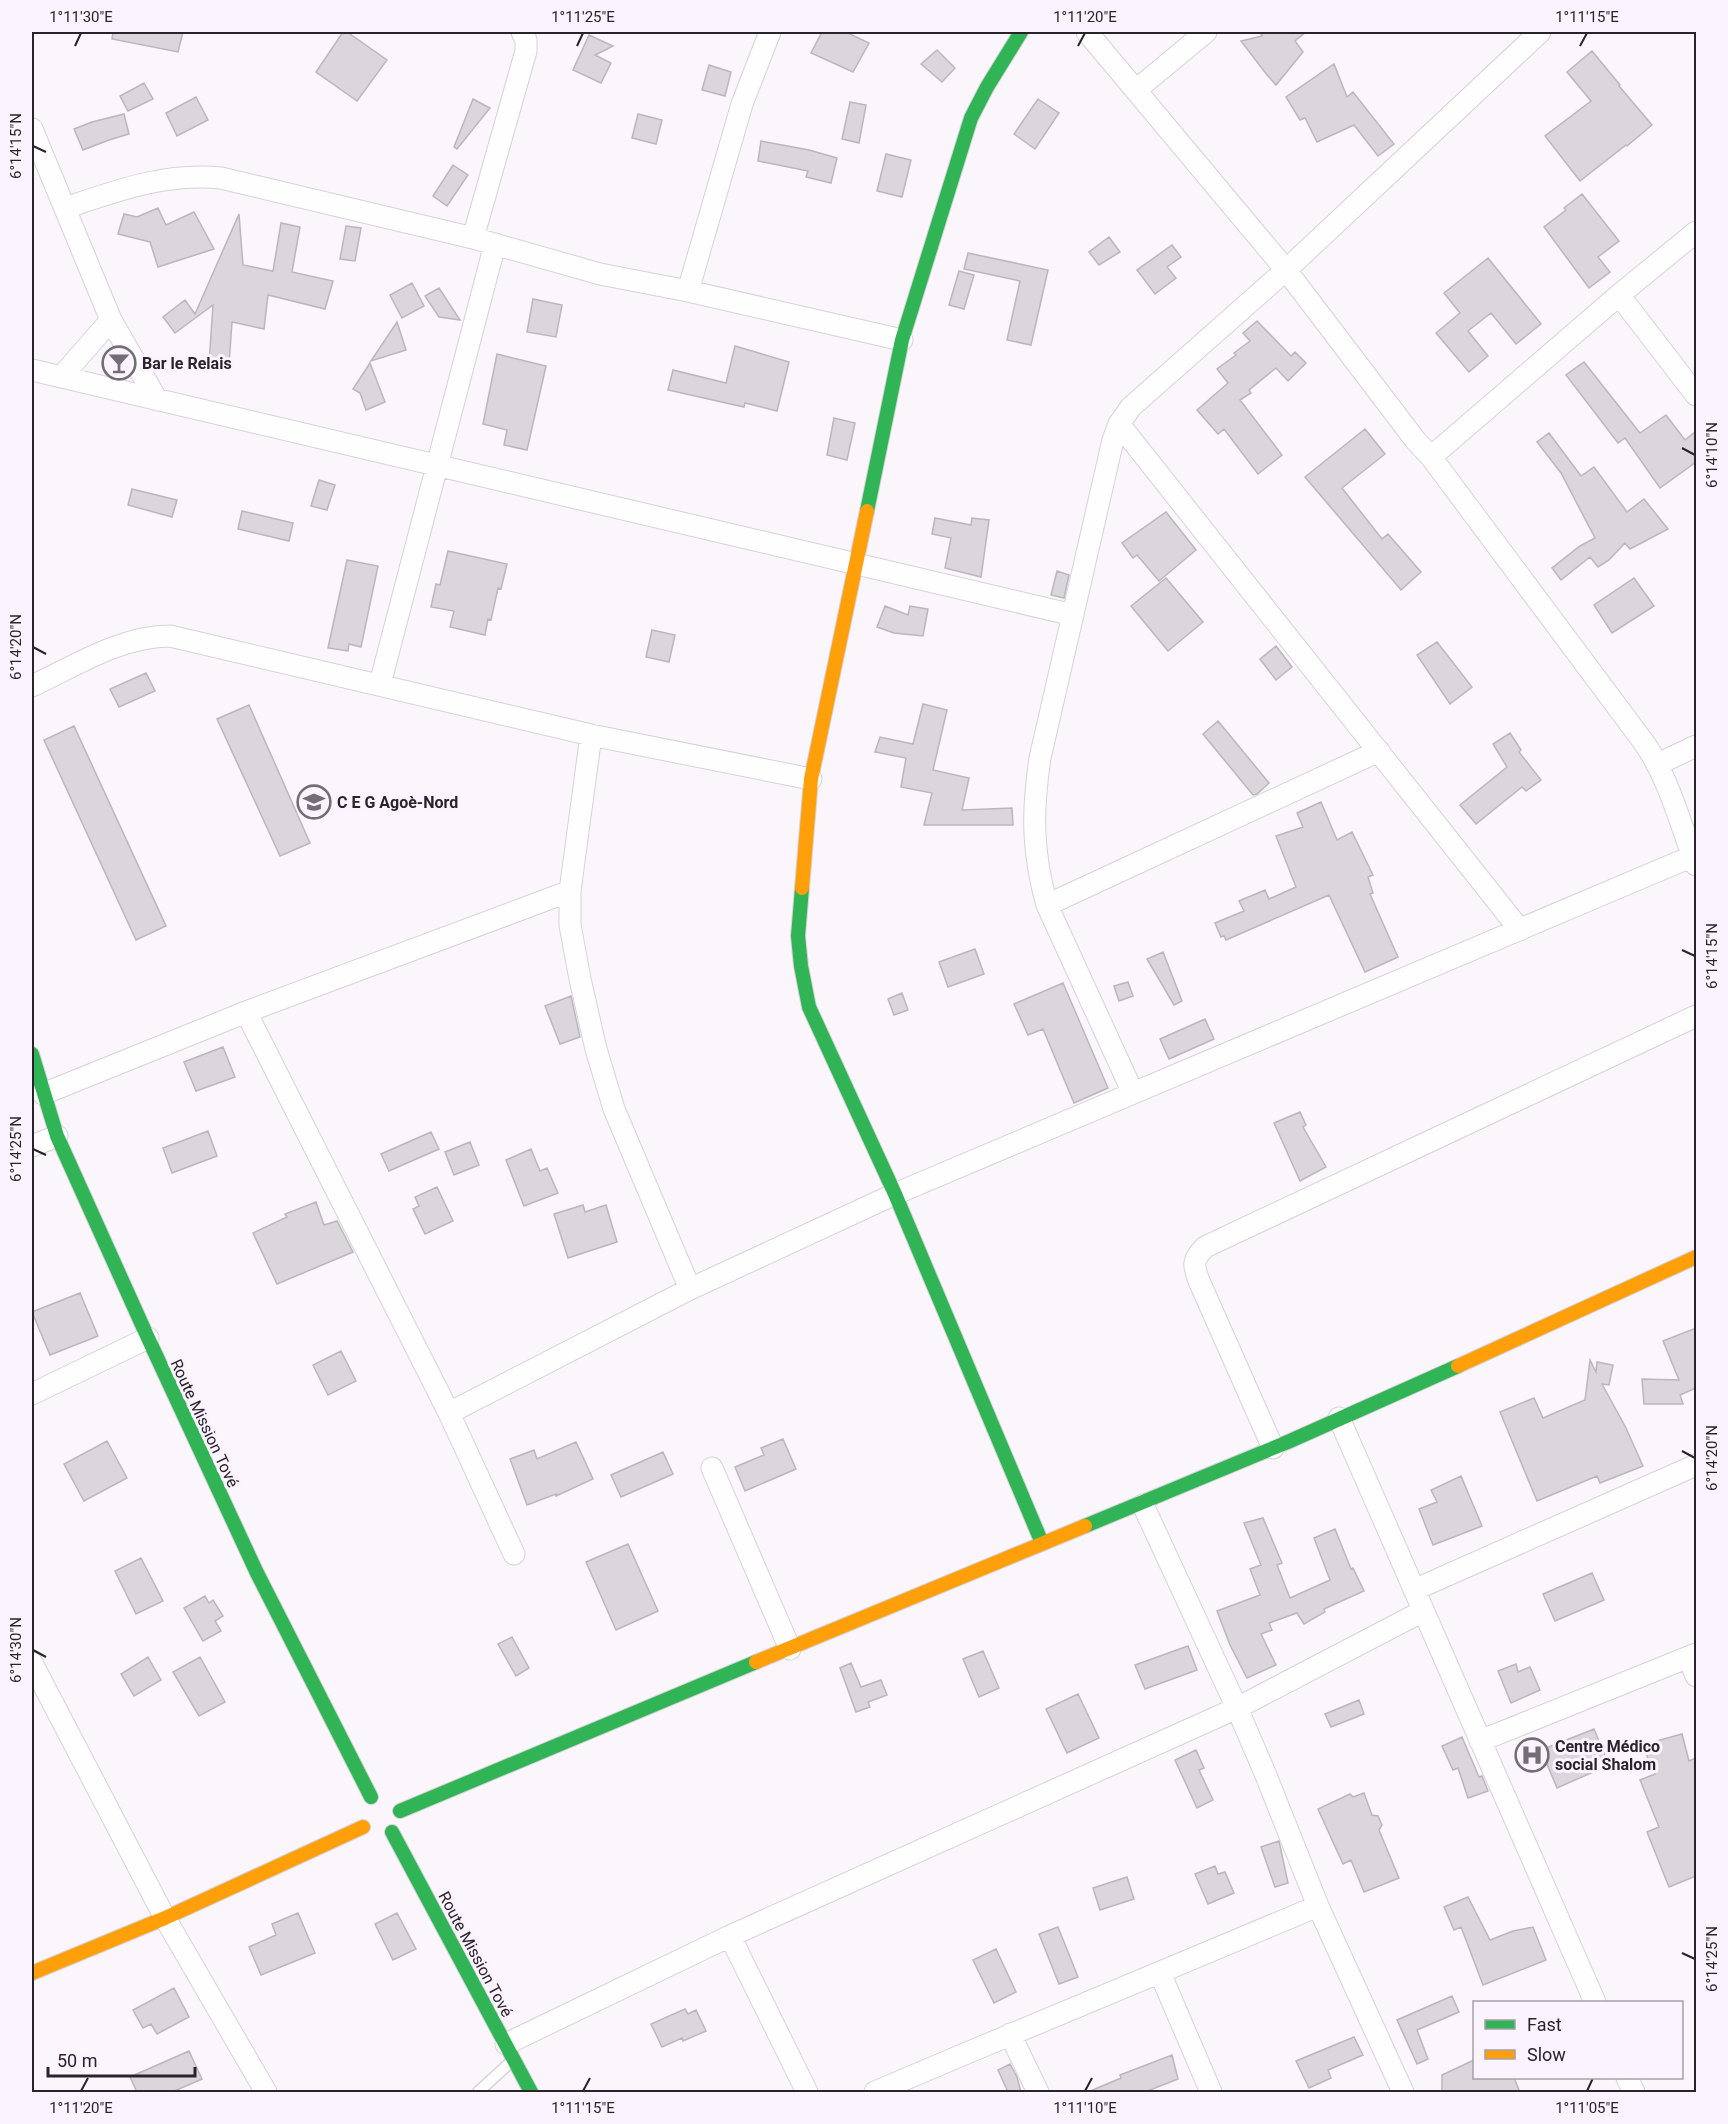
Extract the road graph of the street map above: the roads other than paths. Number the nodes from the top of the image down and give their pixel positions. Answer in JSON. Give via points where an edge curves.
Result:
{"nodes":[{"id":1,"x":524,"y":32,"type":"edge"},
{"id":2,"x":770,"y":32,"type":"edge"},
{"id":3,"x":1021,"y":32,"type":"edge"},
{"id":4,"x":1088,"y":32,"type":"edge"},
{"id":5,"x":1206,"y":32,"type":"edge"},
{"id":6,"x":1540,"y":32,"type":"edge"},
{"id":7,"x":1136,"y":90,"type":"junction"},
{"id":8,"x":32,"y":129,"type":"edge"},
{"id":9,"x":65,"y":208,"type":"junction"},
{"id":10,"x":1696,"y":232,"type":"edge"},
{"id":11,"x":473,"y":238,"type":"junction"},
{"id":12,"x":495,"y":244,"type":"junction"},
{"id":13,"x":1286,"y":270,"type":"junction"},
{"id":14,"x":688,"y":291,"type":"junction"},
{"id":15,"x":1619,"y":295,"type":"junction"},
{"id":16,"x":111,"y":320,"type":"junction"},
{"id":17,"x":902,"y":340,"type":"junction"},
{"id":18,"x":32,"y":370,"type":"edge"},
{"id":19,"x":62,"y":376,"type":"junction"},
{"id":20,"x":1696,"y":395,"type":"edge"},
{"id":21,"x":157,"y":400,"type":"junction"},
{"id":22,"x":1119,"y":423,"type":"junction"},
{"id":23,"x":1431,"y":457,"type":"junction"},
{"id":24,"x":438,"y":464,"type":"junction"},
{"id":25,"x":857,"y":564,"type":"junction"},
{"id":26,"x":1073,"y":615,"type":"junction"},
{"id":27,"x":380,"y":684,"type":"junction"},
{"id":28,"x":32,"y":686,"type":"edge"},
{"id":29,"x":591,"y":735,"type":"junction"},
{"id":30,"x":1696,"y":746,"type":"edge"},
{"id":31,"x":1379,"y":751,"type":"junction"},
{"id":32,"x":1658,"y":764,"type":"junction"},
{"id":33,"x":811,"y":779,"type":"junction"},
{"id":34,"x":1695,"y":860,"type":"edge"},
{"id":35,"x":570,"y":891,"type":"junction"},
{"id":36,"x":1047,"y":905,"type":"junction"},
{"id":37,"x":1520,"y":930,"type":"junction"},
{"id":38,"x":246,"y":1012,"type":"junction"},
{"id":39,"x":1696,"y":1016,"type":"edge"},
{"id":40,"x":32,"y":1054,"type":"edge"},
{"id":41,"x":1133,"y":1093,"type":"junction"},
{"id":42,"x":43,"y":1094,"type":"junction"},
{"id":43,"x":57,"y":1136,"type":"junction"},
{"id":44,"x":32,"y":1146,"type":"edge"},
{"id":45,"x":895,"y":1194,"type":"junction"},
{"id":46,"x":1696,"y":1257,"type":"edge"},
{"id":47,"x":690,"y":1289,"type":"junction"},
{"id":48,"x":148,"y":1338,"type":"junction"},
{"id":49,"x":32,"y":1394,"type":"edge"},
{"id":50,"x":449,"y":1413,"type":"junction"},
{"id":51,"x":1339,"y":1418,"type":"junction"},
{"id":52,"x":1273,"y":1448,"type":"junction"},
{"id":53,"x":1696,"y":1465,"type":"edge"},
{"id":54,"x":712,"y":1468,"type":"dead end"},
{"id":55,"x":1143,"y":1504,"type":"junction"},
{"id":56,"x":1042,"y":1543,"type":"junction"},
{"id":57,"x":514,"y":1554,"type":"dead end"},
{"id":58,"x":1414,"y":1590,"type":"junction"},
{"id":59,"x":1423,"y":1611,"type":"junction"},
{"id":60,"x":790,"y":1649,"type":"junction"},
{"id":61,"x":32,"y":1663,"type":"edge"},
{"id":62,"x":1694,"y":1663,"type":"edge"},
{"id":63,"x":1237,"y":1708,"type":"junction"},
{"id":64,"x":1480,"y":1741,"type":"junction"},
{"id":65,"x":374,"y":1801,"type":"junction"},
{"id":66,"x":400,"y":1811,"type":"junction"},
{"id":67,"x":363,"y":1827,"type":"junction"},
{"id":68,"x":392,"y":1832,"type":"junction"},
{"id":69,"x":1318,"y":1906,"type":"junction"},
{"id":70,"x":165,"y":1918,"type":"junction"},
{"id":71,"x":730,"y":1936,"type":"junction"},
{"id":72,"x":32,"y":1973,"type":"edge"},
{"id":73,"x":1160,"y":1973,"type":"junction"},
{"id":74,"x":1595,"y":2001,"type":"edge"},
{"id":75,"x":1010,"y":2034,"type":"junction"},
{"id":76,"x":509,"y":2052,"type":"junction"},
{"id":77,"x":265,"y":2092,"type":"edge"},
{"id":78,"x":478,"y":2092,"type":"edge"},
{"id":79,"x":531,"y":2092,"type":"edge"},
{"id":80,"x":807,"y":2092,"type":"edge"},
{"id":81,"x":875,"y":2092,"type":"edge"},
{"id":82,"x":1038,"y":2092,"type":"edge"},
{"id":83,"x":1210,"y":2092,"type":"edge"},
{"id":84,"x":1403,"y":2092,"type":"edge"}],
"edges":[{"from":1,"to":11,"type":"street","via":[[526,51]]},
{"from":2,"to":14,"type":"street","via":[[742,104]]},
{"from":3,"to":17,"type":"street","via":[[971,118]]},
{"from":4,"to":7,"type":"street"},
{"from":5,"to":7,"type":"street"},
{"from":6,"to":13,"type":"street"},
{"from":7,"to":13,"type":"street"},
{"from":8,"to":9,"type":"street"},
{"from":9,"to":11,"type":"street","via":[[138,185],[204,176]]},
{"from":9,"to":16,"type":"street"},
{"from":10,"to":15,"type":"street"},
{"from":11,"to":12,"type":"street"},
{"from":12,"to":14,"type":"street","via":[[600,274]]},
{"from":12,"to":24,"type":"street"},
{"from":13,"to":22,"type":"street","via":[[1131,407]]},
{"from":13,"to":23,"type":"street"},
{"from":14,"to":17,"type":"street"},
{"from":15,"to":20,"type":"street"},
{"from":15,"to":23,"type":"street"},
{"from":16,"to":19,"type":"street"},
{"from":16,"to":21,"type":"street"},
{"from":17,"to":25,"type":"street"},
{"from":18,"to":19,"type":"street"},
{"from":19,"to":21,"type":"street"},
{"from":21,"to":24,"type":"street"},
{"from":22,"to":26,"type":"street"},
{"from":22,"to":31,"type":"street"},
{"from":23,"to":32,"type":"street"},
{"from":24,"to":25,"type":"street"},
{"from":24,"to":27,"type":"street"},
{"from":25,"to":26,"type":"street"},
{"from":25,"to":33,"type":"street"},
{"from":26,"to":36,"type":"street","via":[[1034,797],[1034,845]]},
{"from":27,"to":28,"type":"street","via":[[170,636],[150,636],[130,640]]},
{"from":27,"to":29,"type":"street"},
{"from":29,"to":33,"type":"street"},
{"from":29,"to":35,"type":"street"},
{"from":30,"to":32,"type":"street"},
{"from":31,"to":36,"type":"street"},
{"from":31,"to":37,"type":"street"},
{"from":32,"to":34,"type":"street"},
{"from":33,"to":45,"type":"street","via":[[798,936],[809,1007]]},
{"from":34,"to":37,"type":"street"},
{"from":35,"to":38,"type":"street"},
{"from":35,"to":47,"type":"street","via":[[570,925],[580,979],[614,1109]]},
{"from":36,"to":41,"type":"street"},
{"from":37,"to":41,"type":"street"},
{"from":38,"to":42,"type":"street"},
{"from":38,"to":50,"type":"street"},
{"from":39,"to":52,"type":"street","via":[[1204,1247],[1194,1268]]},
{"from":40,"to":42,"type":"street","name":"Route Mission Tové"},
{"from":41,"to":45,"type":"street"},
{"from":42,"to":43,"type":"street","name":"Route Mission Tové"},
{"from":43,"to":44,"type":"street"},
{"from":43,"to":48,"type":"street","name":"Route Mission Tové"},
{"from":45,"to":47,"type":"street"},
{"from":45,"to":56,"type":"street"},
{"from":46,"to":51,"type":"street"},
{"from":47,"to":50,"type":"street"},
{"from":48,"to":49,"type":"street"},
{"from":48,"to":65,"type":"street","name":"Route Mission Tové","via":[[257,1573]]},
{"from":50,"to":57,"type":"street"},
{"from":51,"to":52,"type":"street"},
{"from":51,"to":58,"type":"street"},
{"from":52,"to":55,"type":"street"},
{"from":53,"to":58,"type":"street"},
{"from":54,"to":60,"type":"street"},
{"from":55,"to":56,"type":"street"},
{"from":55,"to":63,"type":"street"},
{"from":56,"to":60,"type":"street"},
{"from":58,"to":59,"type":"street"},
{"from":59,"to":63,"type":"street"},
{"from":59,"to":64,"type":"street"},
{"from":60,"to":66,"type":"street"},
{"from":61,"to":70,"type":"street"},
{"from":62,"to":64,"type":"street"},
{"from":63,"to":69,"type":"street"},
{"from":63,"to":71,"type":"street"},
{"from":64,"to":74,"type":"street"},
{"from":65,"to":66,"type":"street"},
{"from":65,"to":67,"type":"street","via":[[360,1819]]},
{"from":66,"to":68,"type":"street"},
{"from":67,"to":68,"type":"street","via":[[376,1836]]},
{"from":67,"to":70,"type":"street"},
{"from":68,"to":76,"type":"street","name":"Route Mission Tové"},
{"from":69,"to":73,"type":"street"},
{"from":69,"to":84,"type":"street"},
{"from":70,"to":72,"type":"street"},
{"from":70,"to":77,"type":"street"},
{"from":71,"to":76,"type":"street"},
{"from":71,"to":80,"type":"street"},
{"from":73,"to":75,"type":"street"},
{"from":73,"to":83,"type":"street"},
{"from":75,"to":81,"type":"street"},
{"from":75,"to":82,"type":"street"},
{"from":76,"to":78,"type":"lane"},
{"from":76,"to":79,"type":"street","name":"Route Mission Tové"}]}
